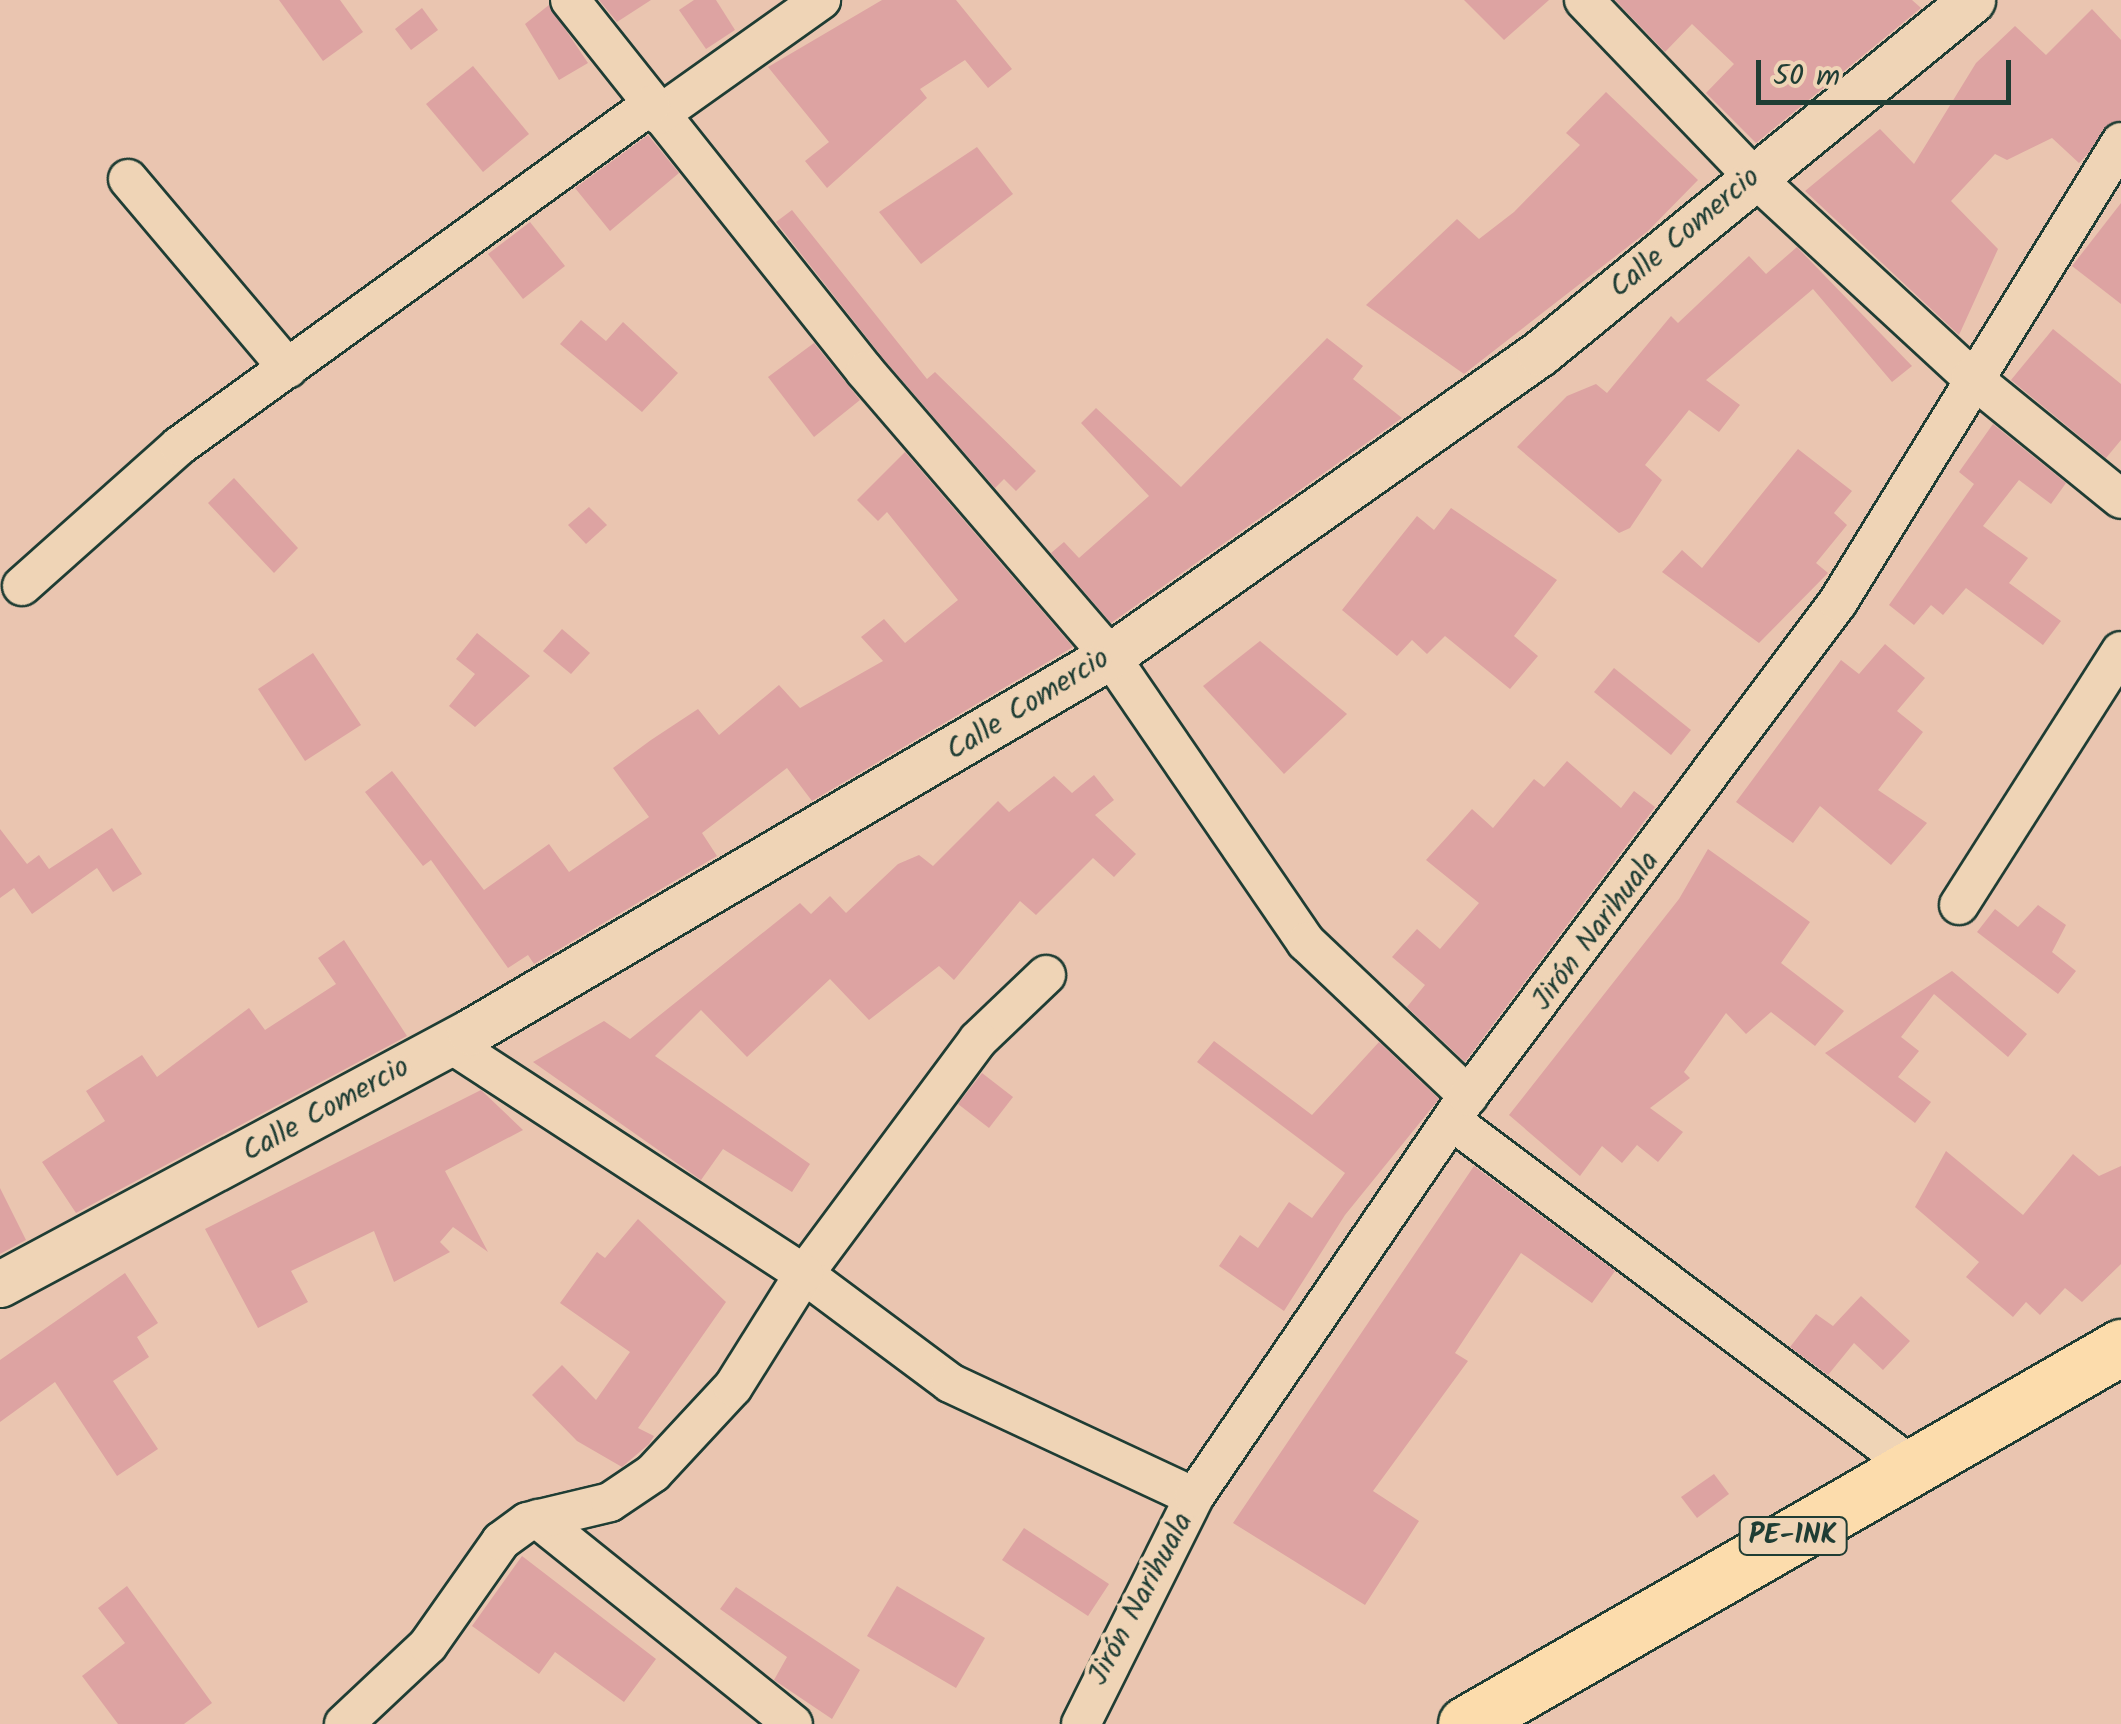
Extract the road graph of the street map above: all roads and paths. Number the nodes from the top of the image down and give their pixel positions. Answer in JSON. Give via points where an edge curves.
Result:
{"nodes":[{"id":1,"x":570,"y":0,"type":"edge"},
{"id":2,"x":821,"y":0,"type":"edge"},
{"id":3,"x":1584,"y":0,"type":"edge"},
{"id":4,"x":1972,"y":0,"type":"edge"},
{"id":5,"x":655,"y":110,"type":"junction"},
{"id":6,"x":2121,"y":142,"type":"edge"},
{"id":7,"x":1752,"y":176,"type":"junction"},
{"id":8,"x":128,"y":179,"type":"dead end"},
{"id":9,"x":288,"y":368,"type":"junction"},
{"id":10,"x":1971,"y":377,"type":"junction"},
{"id":11,"x":2121,"y":499,"type":"edge"},
{"id":12,"x":22,"y":586,"type":"dead end"},
{"id":13,"x":2121,"y":651,"type":"edge"},
{"id":14,"x":1110,"y":656,"type":"junction"},
{"id":15,"x":1959,"y":905,"type":"dead end"},
{"id":16,"x":1046,"y":974,"type":"dead end"},
{"id":17,"x":450,"y":1043,"type":"junction"},
{"id":18,"x":1460,"y":1109,"type":"junction"},
{"id":19,"x":804,"y":1274,"type":"junction"},
{"id":20,"x":0,"y":1284,"type":"edge"},
{"id":21,"x":2121,"y":1347,"type":"edge"},
{"id":22,"x":1913,"y":1467,"type":"junction"},
{"id":23,"x":1194,"y":1497,"type":"junction"},
{"id":24,"x":538,"y":1519,"type":"junction"},
{"id":25,"x":344,"y":1724,"type":"edge"},
{"id":26,"x":794,"y":1724,"type":"edge"},
{"id":27,"x":1080,"y":1724,"type":"edge"},
{"id":28,"x":1466,"y":1724,"type":"edge"}],
"edges":[{"from":1,"to":5,"type":"street"},
{"from":2,"to":5,"type":"street"},
{"from":3,"to":7,"type":"street"},
{"from":4,"to":7,"type":"street","name":"Calle Comercio"},
{"from":5,"to":9,"type":"street"},
{"from":5,"to":14,"type":"street"},
{"from":6,"to":10,"type":"street","name":"Jirón Narihuala"},
{"from":7,"to":10,"type":"street"},
{"from":7,"to":14,"type":"street","name":"Calle Comercio","via":[[1540,354]]},
{"from":8,"to":9,"type":"street"},
{"from":9,"to":12,"type":"street","via":[[180,446]]},
{"from":10,"to":11,"type":"street"},
{"from":10,"to":18,"type":"street","name":"Jirón Narihuala","via":[[1838,602]]},
{"from":13,"to":15,"type":"street"},
{"from":14,"to":17,"type":"street","name":"Calle Comercio"},
{"from":14,"to":18,"type":"street","via":[[1306,942]]},
{"from":16,"to":19,"type":"street","via":[[978,1040]]},
{"from":17,"to":19,"type":"street"},
{"from":17,"to":20,"type":"street","name":"Calle Comercio"},
{"from":18,"to":22,"type":"street"},
{"from":18,"to":23,"type":"street","name":"Jirón Narihuala"},
{"from":19,"to":23,"type":"street","via":[[950,1384]]},
{"from":19,"to":24,"type":"street","via":[[733,1387],[653,1473],[610,1502]]},
{"from":21,"to":22,"type":"main road","number":"PE-1NK"},
{"from":22,"to":28,"type":"main road","number":"PE-1NK"},
{"from":23,"to":27,"type":"street","name":"Jirón Narihuala"},
{"from":24,"to":25,"type":"street","via":[[501,1541],[428,1645]]},
{"from":24,"to":26,"type":"street"}]}
